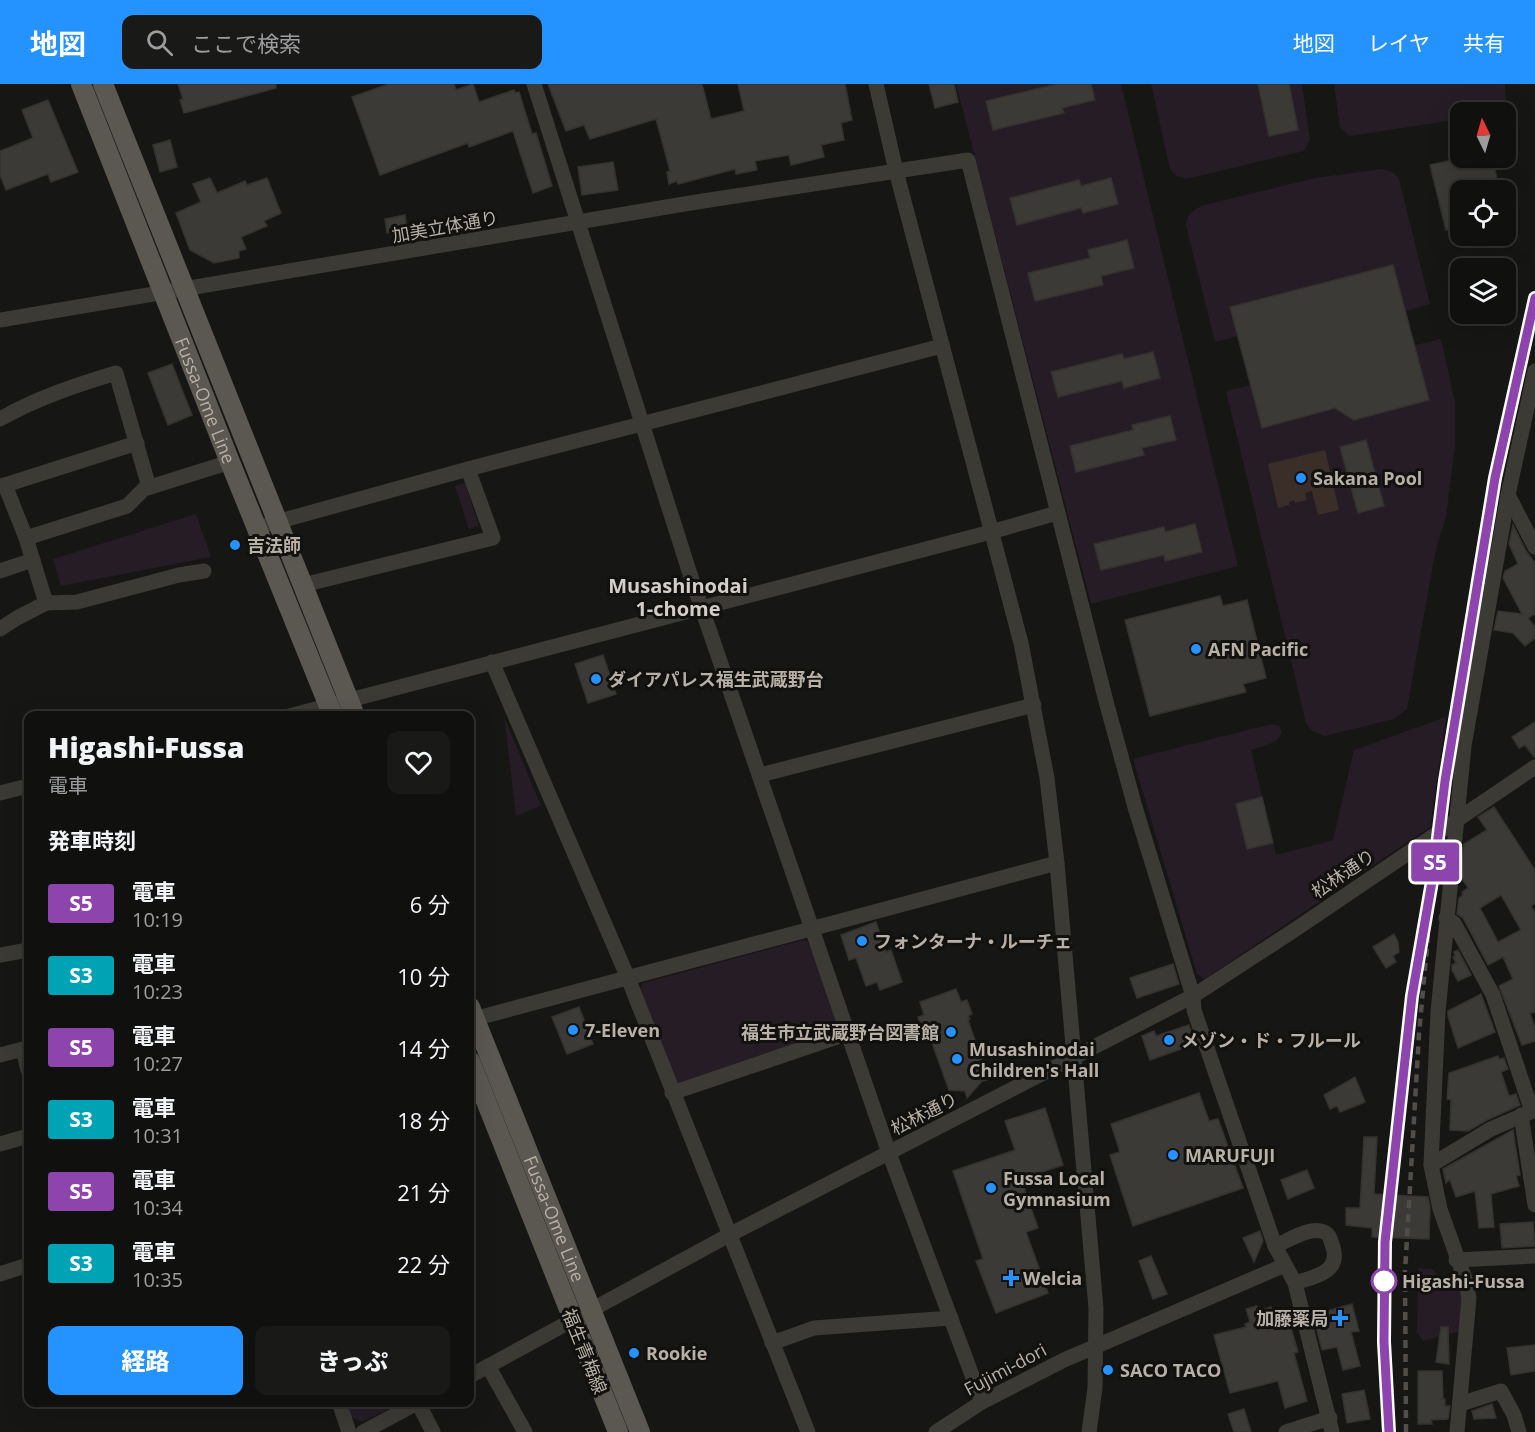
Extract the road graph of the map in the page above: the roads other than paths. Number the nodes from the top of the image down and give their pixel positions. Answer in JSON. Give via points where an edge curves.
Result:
{"nodes":[{"id":1,"x":81,"y":84,"type":"edge"},
{"id":2,"x":103,"y":84,"type":"edge"},
{"id":3,"x":534,"y":84,"type":"edge"},
{"id":4,"x":876,"y":84,"type":"edge"},
{"id":5,"x":896,"y":171,"type":"junction"},
{"id":6,"x":578,"y":223,"type":"junction"},
{"id":7,"x":186,"y":289,"type":"junction"},
{"id":8,"x":163,"y":293,"type":"junction"},
{"id":9,"x":0,"y":320,"type":"edge"},
{"id":10,"x":942,"y":346,"type":"junction"},
{"id":11,"x":1535,"y":371,"type":"edge"},
{"id":12,"x":0,"y":419,"type":"edge"},
{"id":13,"x":642,"y":424,"type":"junction"},
{"id":14,"x":136,"y":443,"type":"junction"},
{"id":15,"x":230,"y":462,"type":"junction"},
{"id":16,"x":468,"y":470,"type":"junction"},
{"id":17,"x":3,"y":486,"type":"edge"},
{"id":18,"x":149,"y":487,"type":"junction"},
{"id":19,"x":1508,"y":495,"type":"junction"},
{"id":20,"x":1057,"y":513,"type":"junction"},
{"id":21,"x":277,"y":521,"type":"junction"},
{"id":22,"x":257,"y":528,"type":"junction"},
{"id":23,"x":991,"y":532,"type":"junction"},
{"id":24,"x":26,"y":538,"type":"junction"},
{"id":25,"x":1535,"y":547,"type":"edge"},
{"id":26,"x":33,"y":560,"type":"junction"},
{"id":27,"x":0,"y":571,"type":"edge"},
{"id":28,"x":204,"y":571,"type":"dead end"},
{"id":29,"x":303,"y":585,"type":"junction"},
{"id":30,"x":46,"y":603,"type":"junction"},
{"id":31,"x":701,"y":607,"type":"junction"},
{"id":32,"x":0,"y":629,"type":"edge"},
{"id":33,"x":492,"y":662,"type":"junction"},
{"id":34,"x":1034,"y":705,"type":"junction"},
{"id":35,"x":352,"y":707,"type":"edge"},
{"id":36,"x":331,"y":711,"type":"edge"},
{"id":37,"x":1535,"y":767,"type":"edge"},
{"id":38,"x":760,"y":776,"type":"junction"},
{"id":39,"x":24,"y":787,"type":"edge"},
{"id":40,"x":0,"y":793,"type":"edge"},
{"id":41,"x":1455,"y":820,"type":"junction"},
{"id":42,"x":1057,"y":862,"type":"junction"},
{"id":43,"x":1446,"y":918,"type":"junction"},
{"id":44,"x":811,"y":929,"type":"junction"},
{"id":45,"x":24,"y":951,"type":"edge"},
{"id":46,"x":0,"y":955,"type":"edge"},
{"id":47,"x":628,"y":978,"type":"junction"},
{"id":48,"x":1193,"y":996,"type":"junction"},
{"id":49,"x":474,"y":1014,"type":"edge"},
{"id":50,"x":474,"y":1022,"type":"edge"},
{"id":51,"x":849,"y":1033,"type":"junction"},
{"id":52,"x":24,"y":1053,"type":"edge"},
{"id":53,"x":0,"y":1055,"type":"edge"},
{"id":54,"x":1074,"y":1058,"type":"junction"},
{"id":55,"x":474,"y":1071,"type":"edge"},
{"id":56,"x":672,"y":1093,"type":"junction"},
{"id":57,"x":1529,"y":1112,"type":"edge"},
{"id":58,"x":24,"y":1137,"type":"edge"},
{"id":59,"x":0,"y":1144,"type":"edge"},
{"id":60,"x":889,"y":1153,"type":"junction"},
{"id":61,"x":1431,"y":1165,"type":"junction"},
{"id":62,"x":1535,"y":1205,"type":"edge"},
{"id":63,"x":729,"y":1235,"type":"junction"},
{"id":64,"x":540,"y":1237,"type":"joint"},
{"id":65,"x":1275,"y":1246,"type":"junction"},
{"id":66,"x":1535,"y":1256,"type":"edge"},
{"id":67,"x":1456,"y":1260,"type":"junction"},
{"id":68,"x":1285,"y":1265,"type":"junction"},
{"id":69,"x":24,"y":1266,"type":"edge"},
{"id":70,"x":0,"y":1274,"type":"edge"},
{"id":71,"x":1294,"y":1283,"type":"junction"},
{"id":72,"x":590,"y":1309,"type":"junction"},
{"id":73,"x":951,"y":1318,"type":"junction"},
{"id":74,"x":573,"y":1320,"type":"junction"},
{"id":75,"x":772,"y":1343,"type":"junction"},
{"id":76,"x":1096,"y":1347,"type":"junction"},
{"id":77,"x":488,"y":1366,"type":"junction"},
{"id":78,"x":474,"y":1374,"type":"edge"},
{"id":79,"x":982,"y":1402,"type":"junction"},
{"id":80,"x":1460,"y":1404,"type":"junction"},
{"id":81,"x":341,"y":1407,"type":"edge"},
{"id":82,"x":411,"y":1407,"type":"edge"},
{"id":83,"x":421,"y":1407,"type":"edge"},
{"id":84,"x":1331,"y":1425,"type":"edge"},
{"id":85,"x":349,"y":1432,"type":"edge"},
{"id":86,"x":363,"y":1432,"type":"edge"},
{"id":87,"x":433,"y":1432,"type":"edge"},
{"id":88,"x":525,"y":1432,"type":"edge"},
{"id":89,"x":618,"y":1432,"type":"edge"},
{"id":90,"x":640,"y":1432,"type":"edge"},
{"id":91,"x":807,"y":1432,"type":"edge"},
{"id":92,"x":936,"y":1432,"type":"edge"},
{"id":93,"x":1089,"y":1432,"type":"edge"},
{"id":94,"x":1286,"y":1432,"type":"edge"},
{"id":95,"x":1457,"y":1432,"type":"edge"},
{"id":96,"x":1519,"y":1432,"type":"edge"}],
"edges":[{"from":1,"to":8,"type":"main road","name":"Fussa-Ome Line"},
{"from":2,"to":7,"type":"main road","name":"Fussa-Ome Line"},
{"from":3,"to":6,"type":"street"},
{"from":4,"to":5,"type":"street"},
{"from":5,"to":6,"type":"street","name":"加美立体通り"},
{"from":5,"to":10,"type":"street"},
{"from":5,"to":20,"type":"street","name":"加美立体通り","via":[[968,160]]},
{"from":6,"to":7,"type":"street","name":"加美立体通り"},
{"from":6,"to":13,"type":"street"},
{"from":7,"to":8,"type":"street","name":"加美立体通り"},
{"from":7,"to":21,"type":"main road","name":"Fussa-Ome Line"},
{"from":8,"to":9,"type":"street","name":"加美立体通り"},
{"from":8,"to":15,"type":"main road","name":"Fussa-Ome Line"},
{"from":10,"to":13,"type":"street"},
{"from":10,"to":23,"type":"street"},
{"from":11,"to":19,"type":"street"},
{"from":12,"to":14,"type":"street","via":[[26,404],[116,373]]},
{"from":13,"to":16,"type":"street"},
{"from":13,"to":31,"type":"street"},
{"from":14,"to":17,"type":"street"},
{"from":14,"to":18,"type":"street"},
{"from":15,"to":18,"type":"street"},
{"from":15,"to":22,"type":"main road","name":"Fussa-Ome Line"},
{"from":16,"to":21,"type":"street"},
{"from":16,"to":29,"type":"street","via":[[493,538]]},
{"from":17,"to":24,"type":"street"},
{"from":18,"to":24,"type":"street","via":[[127,506]]},
{"from":19,"to":25,"type":"street"},
{"from":19,"to":41,"type":"street","via":[[1464,746]]},
{"from":20,"to":23,"type":"street"},
{"from":20,"to":48,"type":"street","via":[[1135,807]]},
{"from":21,"to":22,"type":"street"},
{"from":21,"to":29,"type":"main road","name":"Fussa-Ome Line"},
{"from":22,"to":36,"type":"main road","name":"Fussa-Ome Line"},
{"from":23,"to":31,"type":"street"},
{"from":23,"to":34,"type":"street"},
{"from":24,"to":26,"type":"street"},
{"from":26,"to":27,"type":"street"},
{"from":26,"to":30,"type":"street"},
{"from":28,"to":30,"type":"street","via":[[77,602]]},
{"from":29,"to":35,"type":"main road","name":"Fussa-Ome Line"},
{"from":30,"to":32,"type":"street"},
{"from":31,"to":33,"type":"street"},
{"from":31,"to":38,"type":"street"},
{"from":33,"to":35,"type":"street"},
{"from":33,"to":47,"type":"street"},
{"from":34,"to":38,"type":"street"},
{"from":34,"to":42,"type":"street"},
{"from":35,"to":36,"type":"street"},
{"from":37,"to":41,"type":"street","name":"松林通り"},
{"from":38,"to":44,"type":"street"},
{"from":39,"to":40,"type":"street"},
{"from":41,"to":43,"type":"street"},
{"from":41,"to":48,"type":"street","name":"松林通り"},
{"from":42,"to":44,"type":"street"},
{"from":42,"to":54,"type":"street"},
{"from":43,"to":57,"type":"street","via":[[1454,923],[1493,995]]},
{"from":43,"to":61,"type":"street"},
{"from":44,"to":47,"type":"street"},
{"from":44,"to":51,"type":"street"},
{"from":45,"to":46,"type":"street"},
{"from":47,"to":49,"type":"street"},
{"from":47,"to":56,"type":"street"},
{"from":48,"to":54,"type":"street","name":"松林通り"},
{"from":48,"to":65,"type":"street","via":[[1194,1010]]},
{"from":50,"to":72,"type":"main road","name":"Fussa-Ome Line"},
{"from":51,"to":56,"type":"street"},
{"from":51,"to":60,"type":"street"},
{"from":52,"to":53,"type":"street","via":[[23,1049]]},
{"from":54,"to":60,"type":"street","name":"松林通り"},
{"from":54,"to":76,"type":"street"},
{"from":55,"to":64,"type":"main road","name":"Fussa-Ome Line"},
{"from":56,"to":63,"type":"street"},
{"from":57,"to":61,"type":"street"},
{"from":57,"to":62,"type":"street"},
{"from":58,"to":59,"type":"street"},
{"from":60,"to":63,"type":"street","name":"松林通り"},
{"from":60,"to":73,"type":"street"},
{"from":61,"to":67,"type":"street"},
{"from":63,"to":72,"type":"street","name":"松林通り"},
{"from":63,"to":75,"type":"street"},
{"from":64,"to":74,"type":"main road","name":"福生青梅線"},
{"from":65,"to":68,"type":"street"},
{"from":65,"to":71,"type":"street","via":[[1309,1231],[1324,1231],[1329,1236],[1334,1263],[1327,1273]]},
{"from":66,"to":67,"type":"street"},
{"from":67,"to":80,"type":"street","via":[[1469,1298]]},
{"from":68,"to":71,"type":"street"},
{"from":68,"to":76,"type":"street","name":"Fujimi-dori"},
{"from":69,"to":70,"type":"street"},
{"from":71,"to":84,"type":"street"},
{"from":72,"to":74,"type":"street","name":"松林通り"},
{"from":72,"to":90,"type":"main road","name":"Fussa-Ome Line"},
{"from":73,"to":75,"type":"street","via":[[814,1328]]},
{"from":73,"to":79,"type":"street"},
{"from":74,"to":77,"type":"street","name":"松林通り"},
{"from":74,"to":89,"type":"main road","name":"福生青梅線"},
{"from":75,"to":91,"type":"street"},
{"from":76,"to":79,"type":"street","name":"Fujimi-dori"},
{"from":76,"to":93,"type":"street"},
{"from":77,"to":78,"type":"street","name":"松林通り"},
{"from":77,"to":88,"type":"street"},
{"from":79,"to":92,"type":"street","name":"Fujimi-dori"},
{"from":80,"to":95,"type":"street"},
{"from":80,"to":96,"type":"street","via":[[1501,1391]]},
{"from":81,"to":85,"type":"street"},
{"from":82,"to":86,"type":"street"},
{"from":83,"to":87,"type":"street"},
{"from":84,"to":94,"type":"street"}]}
